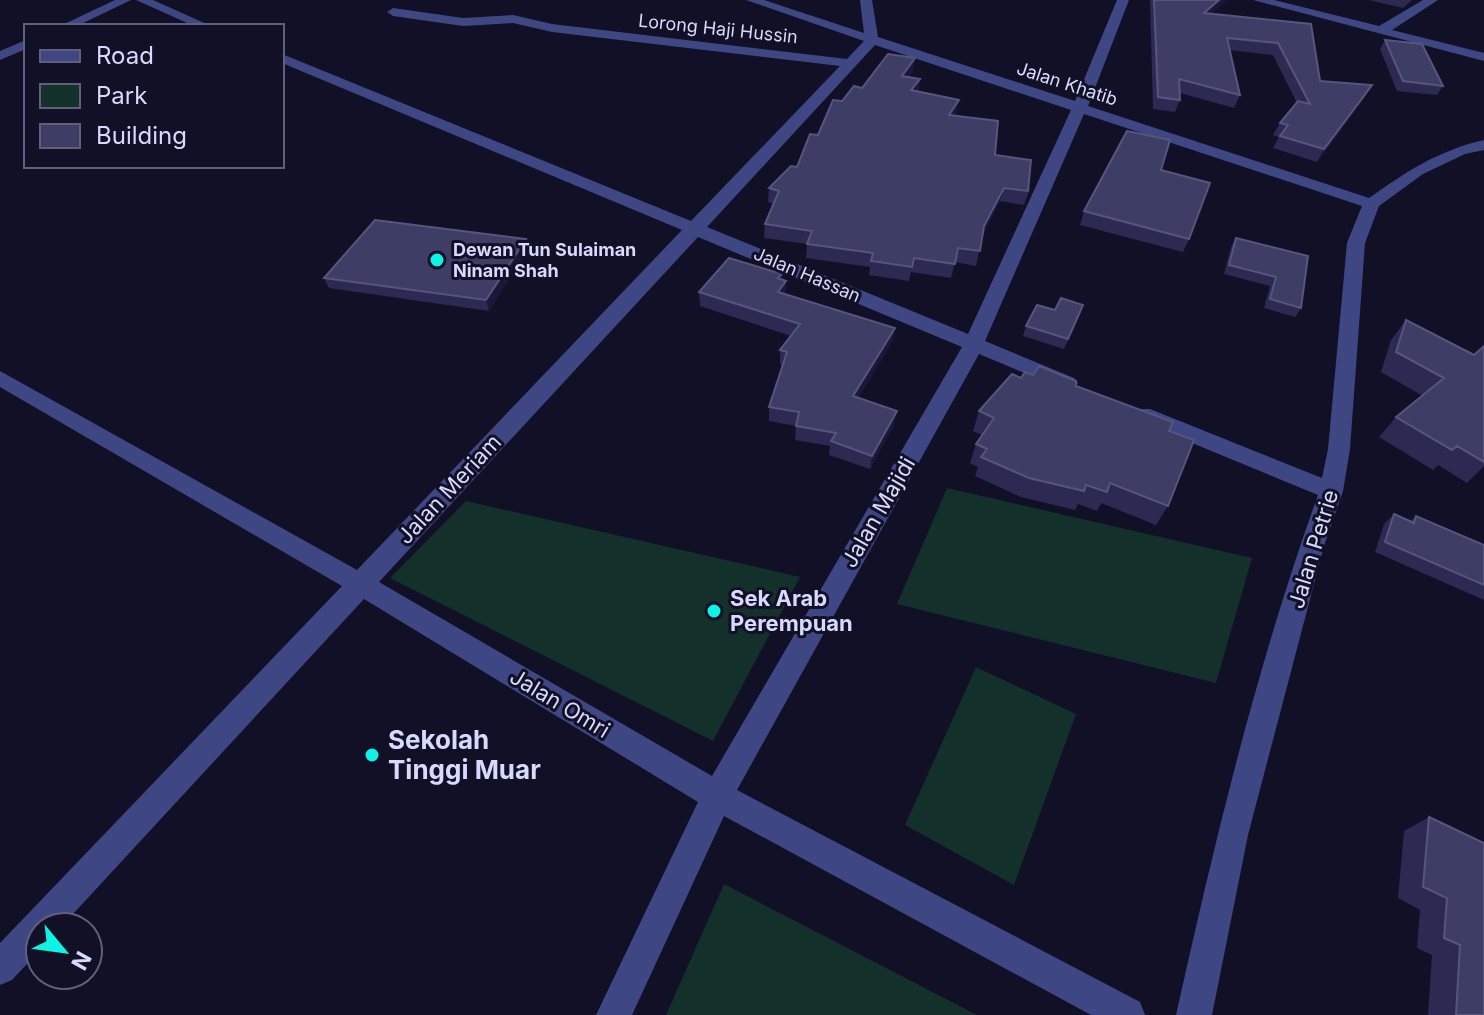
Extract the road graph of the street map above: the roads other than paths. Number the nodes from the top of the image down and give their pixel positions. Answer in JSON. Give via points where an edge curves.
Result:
{"nodes":[{"id":1,"x":125,"y":0,"type":"edge"},
{"id":2,"x":142,"y":0,"type":"edge"},
{"id":3,"x":752,"y":0,"type":"edge"},
{"id":4,"x":866,"y":0,"type":"edge"},
{"id":5,"x":1123,"y":0,"type":"edge"},
{"id":6,"x":1259,"y":0,"type":"edge"},
{"id":7,"x":1432,"y":0,"type":"edge"},
{"id":8,"x":393,"y":12,"type":"dead end"},
{"id":9,"x":71,"y":24,"type":"edge"},
{"id":10,"x":200,"y":24,"type":"edge"},
{"id":11,"x":1382,"y":30,"type":"junction"},
{"id":12,"x":872,"y":40,"type":"junction"},
{"id":13,"x":24,"y":45,"type":"edge"},
{"id":14,"x":0,"y":56,"type":"edge"},
{"id":15,"x":1484,"y":57,"type":"edge"},
{"id":16,"x":284,"y":59,"type":"edge"},
{"id":17,"x":849,"y":63,"type":"junction"},
{"id":18,"x":1080,"y":110,"type":"junction"},
{"id":19,"x":1484,"y":145,"type":"edge"},
{"id":20,"x":1371,"y":204,"type":"junction"},
{"id":21,"x":695,"y":228,"type":"junction"},
{"id":22,"x":973,"y":346,"type":"junction"},
{"id":23,"x":0,"y":378,"type":"edge"},
{"id":24,"x":1091,"y":393,"type":"edge"},
{"id":25,"x":1120,"y":405,"type":"edge"},
{"id":26,"x":1331,"y":491,"type":"junction"},
{"id":27,"x":360,"y":584,"type":"junction"},
{"id":28,"x":717,"y":796,"type":"junction"},
{"id":29,"x":0,"y":968,"type":"edge"},
{"id":30,"x":614,"y":1015,"type":"edge"},
{"id":31,"x":1127,"y":1015,"type":"edge"},
{"id":32,"x":1194,"y":1015,"type":"edge"}],
"edges":[{"from":1,"to":9,"type":"street"},
{"from":2,"to":10,"type":"street"},
{"from":3,"to":12,"type":"street","name":"Jalan Khatib"},
{"from":4,"to":12,"type":"street"},
{"from":5,"to":18,"type":"street","name":"Jalan Majidi"},
{"from":6,"to":11,"type":"street"},
{"from":7,"to":11,"type":"street"},
{"from":8,"to":17,"type":"street","name":"Lorong Haji Hussin","via":[[463,22],[513,19]]},
{"from":11,"to":15,"type":"street"},
{"from":12,"to":17,"type":"street","name":"Jalan Meriam"},
{"from":12,"to":18,"type":"street","name":"Jalan Khatib"},
{"from":13,"to":14,"type":"street"},
{"from":16,"to":21,"type":"street","name":"Jalan Hassan"},
{"from":17,"to":21,"type":"street","name":"Jalan Meriam"},
{"from":18,"to":20,"type":"street","name":"Jalan Khatib"},
{"from":18,"to":22,"type":"street","name":"Jalan Majidi"},
{"from":19,"to":20,"type":"street","via":[[1417,171]]},
{"from":20,"to":26,"type":"street","name":"Jalan Petrie","via":[[1356,243]]},
{"from":21,"to":22,"type":"street","name":"Jalan Hassan"},
{"from":21,"to":27,"type":"street","name":"Jalan Meriam"},
{"from":22,"to":24,"type":"street","name":"Jalan Hassan"},
{"from":22,"to":28,"type":"street","name":"Jalan Majidi"},
{"from":23,"to":27,"type":"street","name":"Jalan Omri"},
{"from":25,"to":26,"type":"street"},
{"from":26,"to":32,"type":"street","name":"Jalan Petrie","via":[[1232,835]]},
{"from":27,"to":28,"type":"street","name":"Jalan Omri"},
{"from":27,"to":29,"type":"street","name":"Jalan Meriam"},
{"from":28,"to":30,"type":"street","name":"Jalan Majidi"},
{"from":28,"to":31,"type":"street","name":"Jalan Omri"}]}
